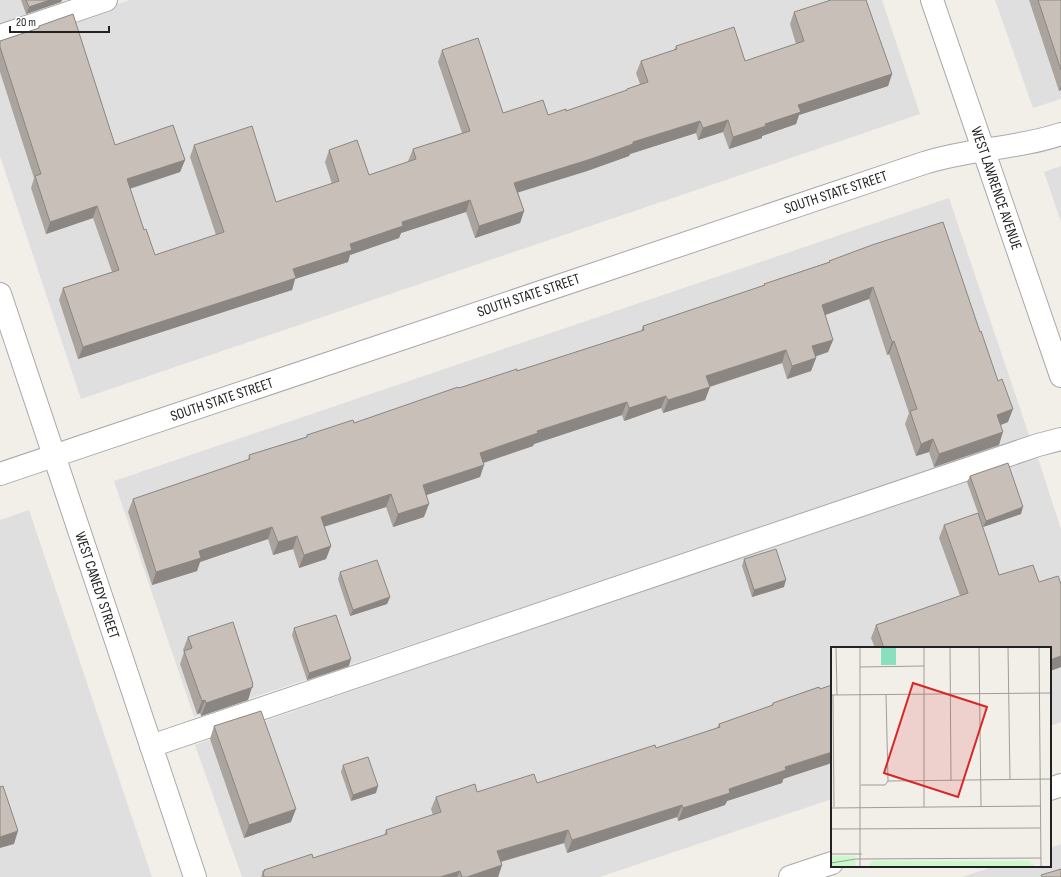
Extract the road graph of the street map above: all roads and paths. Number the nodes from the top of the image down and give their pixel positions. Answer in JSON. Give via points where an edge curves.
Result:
{"nodes":[{"id":1,"x":106,"y":0,"type":"edge"},
{"id":2,"x":932,"y":0,"type":"edge"},
{"id":3,"x":0,"y":36,"type":"edge"},
{"id":4,"x":1061,"y":134,"type":"edge"},
{"id":5,"x":983,"y":150,"type":"junction"},
{"id":6,"x":0,"y":294,"type":"edge"},
{"id":7,"x":1061,"y":376,"type":"edge"},
{"id":8,"x":1061,"y":439,"type":"edge"},
{"id":9,"x":54,"y":456,"type":"junction"},
{"id":10,"x":0,"y":474,"type":"edge"},
{"id":11,"x":151,"y":746,"type":"junction"},
{"id":12,"x":1061,"y":785,"type":"edge"},
{"id":13,"x":1051,"y":789,"type":"edge"},
{"id":14,"x":831,"y":863,"type":"edge"},
{"id":15,"x":195,"y":877,"type":"edge"},
{"id":16,"x":790,"y":877,"type":"edge"}],
"edges":[{"from":1,"to":3,"type":"street"},
{"from":2,"to":5,"type":"street","name":"WEST LAWRENCE AVENUE"},
{"from":4,"to":5,"type":"street","name":"SOUTH STATE STREET"},
{"from":5,"to":7,"type":"street","name":"WEST LAWRENCE AVENUE"},
{"from":5,"to":9,"type":"street","name":"SOUTH STATE STREET","via":[[938,158],[822,196]]},
{"from":6,"to":9,"type":"street","name":"WEST CANEDY STREET"},
{"from":8,"to":11,"type":"street"},
{"from":9,"to":10,"type":"street","name":"SOUTH STATE STREET"},
{"from":9,"to":11,"type":"street","name":"WEST CANEDY STREET"},
{"from":11,"to":15,"type":"street","name":"WEST CANEDY STREET"},
{"from":12,"to":13,"type":"street"},
{"from":14,"to":16,"type":"street"}]}
